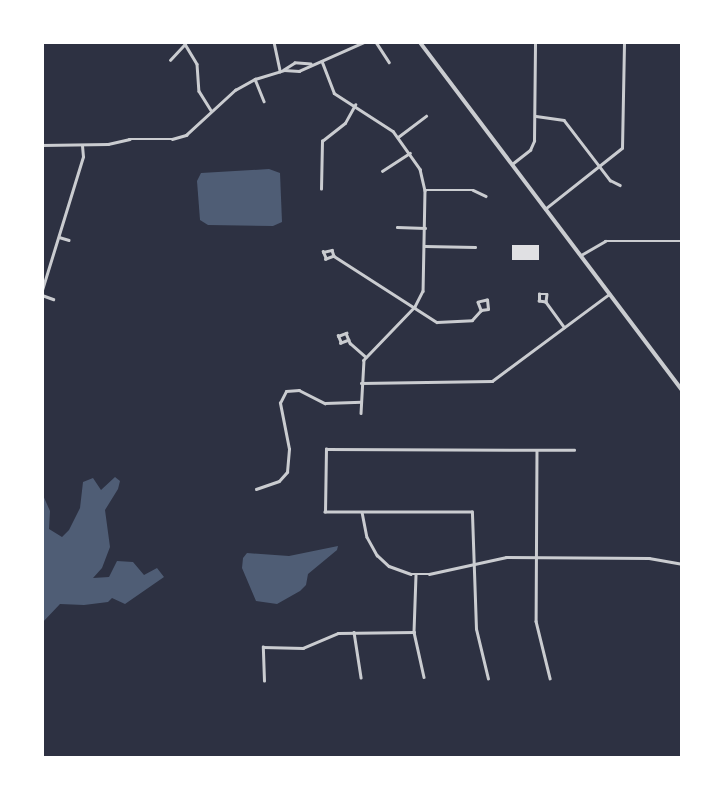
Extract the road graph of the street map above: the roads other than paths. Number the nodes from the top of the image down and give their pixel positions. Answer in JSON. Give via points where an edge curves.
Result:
{"nodes":[{"id":1,"x":177,"y":42,"type":"edge"},
{"id":2,"x":190,"y":42,"type":"edge"},
{"id":3,"x":274,"y":42,"type":"edge"},
{"id":4,"x":364,"y":42,"type":"edge"},
{"id":5,"x":376,"y":42,"type":"edge"},
{"id":6,"x":420,"y":42,"type":"edge"},
{"id":7,"x":536,"y":42,"type":"edge"},
{"id":8,"x":624,"y":42,"type":"edge"},
{"id":9,"x":358,"y":43,"type":"edge"},
{"id":10,"x":185,"y":44,"type":"junction"},
{"id":11,"x":170,"y":60,"type":"dead end"},
{"id":12,"x":322,"y":61,"type":"junction"},
{"id":13,"x":389,"y":62,"type":"dead end"},
{"id":14,"x":311,"y":64,"type":"junction"},
{"id":15,"x":282,"y":70,"type":"junction"},
{"id":16,"x":255,"y":79,"type":"junction"},
{"id":17,"x":264,"y":101,"type":"dead end"},
{"id":18,"x":355,"y":105,"type":"junction"},
{"id":19,"x":212,"y":111,"type":"junction"},
{"id":20,"x":426,"y":116,"type":"dead end"},
{"id":21,"x":536,"y":117,"type":"junction"},
{"id":22,"x":398,"y":137,"type":"junction"},
{"id":23,"x":82,"y":144,"type":"junction"},
{"id":24,"x":42,"y":145,"type":"edge"},
{"id":25,"x":410,"y":153,"type":"junction"},
{"id":26,"x":512,"y":164,"type":"junction"},
{"id":27,"x":600,"y":167,"type":"junction"},
{"id":28,"x":382,"y":171,"type":"dead end"},
{"id":29,"x":620,"y":185,"type":"dead end"},
{"id":30,"x":321,"y":189,"type":"dead end"},
{"id":31,"x":425,"y":190,"type":"junction"},
{"id":32,"x":486,"y":195,"type":"dead end"},
{"id":33,"x":545,"y":209,"type":"junction"},
{"id":34,"x":397,"y":227,"type":"dead end"},
{"id":35,"x":425,"y":228,"type":"junction"},
{"id":36,"x":58,"y":236,"type":"junction"},
{"id":37,"x":69,"y":240,"type":"dead end"},
{"id":38,"x":682,"y":241,"type":"edge"},
{"id":39,"x":425,"y":246,"type":"junction"},
{"id":40,"x":475,"y":247,"type":"dead end"},
{"id":41,"x":580,"y":255,"type":"junction"},
{"id":42,"x":334,"y":256,"type":"dead end"},
{"id":43,"x":42,"y":290,"type":"edge"},
{"id":44,"x":610,"y":294,"type":"junction"},
{"id":45,"x":42,"y":295,"type":"edge"},
{"id":46,"x":53,"y":299,"type":"dead end"},
{"id":47,"x":546,"y":302,"type":"dead end"},
{"id":48,"x":415,"y":307,"type":"junction"},
{"id":49,"x":481,"y":310,"type":"dead end"},
{"id":50,"x":564,"y":327,"type":"junction"},
{"id":51,"x":349,"y":340,"type":"dead end"},
{"id":52,"x":366,"y":357,"type":"junction"},
{"id":53,"x":361,"y":383,"type":"junction"},
{"id":54,"x":682,"y":390,"type":"edge"},
{"id":55,"x":361,"y":402,"type":"junction"},
{"id":56,"x":361,"y":413,"type":"dead end"},
{"id":57,"x":537,"y":450,"type":"junction"},
{"id":58,"x":574,"y":450,"type":"dead end"},
{"id":59,"x":256,"y":489,"type":"dead end"},
{"id":60,"x":362,"y":513,"type":"junction"},
{"id":61,"x":537,"y":557,"type":"junction"},
{"id":62,"x":474,"y":563,"type":"junction"},
{"id":63,"x":682,"y":564,"type":"edge"},
{"id":64,"x":416,"y":575,"type":"junction"},
{"id":65,"x":354,"y":632,"type":"junction"},
{"id":66,"x":414,"y":632,"type":"junction"},
{"id":67,"x":360,"y":677,"type":"dead end"},
{"id":68,"x":424,"y":677,"type":"dead end"},
{"id":69,"x":488,"y":678,"type":"dead end"},
{"id":70,"x":550,"y":678,"type":"dead end"},
{"id":71,"x":264,"y":681,"type":"dead end"}],
"edges":[{"from":1,"to":10,"type":"street"},
{"from":2,"to":10,"type":"street"},
{"from":3,"to":15,"type":"street"},
{"from":4,"to":9,"type":"street"},
{"from":5,"to":13,"type":"street"},
{"from":6,"to":26,"type":"street"},
{"from":7,"to":21,"type":"street"},
{"from":8,"to":27,"type":"street","via":[[623,144],[618,155]]},
{"from":9,"to":12,"type":"street"},
{"from":10,"to":11,"type":"street"},
{"from":10,"to":19,"type":"street","via":[[197,65],[199,91]]},
{"from":12,"to":14,"type":"street"},
{"from":12,"to":18,"type":"street","via":[[331,89]]},
{"from":14,"to":15,"type":"street","via":[[295,63]]},
{"from":14,"to":15,"type":"street","via":[[299,71]]},
{"from":15,"to":16,"type":"street"},
{"from":16,"to":17,"type":"street"},
{"from":16,"to":19,"type":"street"},
{"from":18,"to":22,"type":"street"},
{"from":18,"to":30,"type":"street","via":[[345,124],[322,141]]},
{"from":19,"to":23,"type":"street","via":[[193,131],[179,137]]},
{"from":20,"to":22,"type":"street"},
{"from":21,"to":26,"type":"street","via":[[533,146]]},
{"from":21,"to":27,"type":"street","via":[[564,120]]},
{"from":22,"to":25,"type":"street"},
{"from":23,"to":24,"type":"street"},
{"from":23,"to":36,"type":"street","via":[[83,158]]},
{"from":25,"to":28,"type":"street"},
{"from":25,"to":31,"type":"street"},
{"from":26,"to":33,"type":"street"},
{"from":27,"to":29,"type":"street"},
{"from":27,"to":33,"type":"street"},
{"from":31,"to":32,"type":"street","via":[[474,190]]},
{"from":31,"to":35,"type":"street"},
{"from":33,"to":41,"type":"street"},
{"from":34,"to":35,"type":"street"},
{"from":35,"to":39,"type":"street"},
{"from":36,"to":37,"type":"street"},
{"from":36,"to":43,"type":"street"},
{"from":38,"to":41,"type":"street","via":[[605,241]]},
{"from":39,"to":40,"type":"street"},
{"from":39,"to":48,"type":"street","via":[[425,282]]},
{"from":41,"to":44,"type":"street"},
{"from":42,"to":48,"type":"street"},
{"from":44,"to":50,"type":"street"},
{"from":44,"to":54,"type":"street"},
{"from":45,"to":46,"type":"street"},
{"from":47,"to":50,"type":"street"},
{"from":48,"to":49,"type":"street","via":[[440,322],[472,320]]},
{"from":48,"to":52,"type":"street"},
{"from":50,"to":53,"type":"street","via":[[492,381]]},
{"from":51,"to":52,"type":"street"},
{"from":52,"to":53,"type":"street"},
{"from":53,"to":55,"type":"street"},
{"from":55,"to":56,"type":"street"},
{"from":55,"to":59,"type":"street","via":[[325,403],[299,390],[286,391],[280,403],[289,449],[287,472],[279,481]]},
{"from":57,"to":58,"type":"street"},
{"from":57,"to":60,"type":"street","via":[[326,449],[325,512]]},
{"from":57,"to":61,"type":"street"},
{"from":60,"to":62,"type":"street","via":[[472,512]]},
{"from":60,"to":64,"type":"street","via":[[367,537],[383,561]]},
{"from":61,"to":62,"type":"street","via":[[499,557]]},
{"from":61,"to":63,"type":"street","via":[[649,558]]},
{"from":61,"to":70,"type":"street","via":[[537,628]]},
{"from":62,"to":64,"type":"street"},
{"from":62,"to":69,"type":"street","via":[[476,629]]},
{"from":64,"to":66,"type":"street"},
{"from":65,"to":66,"type":"street"},
{"from":65,"to":67,"type":"street"},
{"from":65,"to":71,"type":"street","via":[[332,634],[303,648],[263,647]]},
{"from":66,"to":68,"type":"street"}]}
